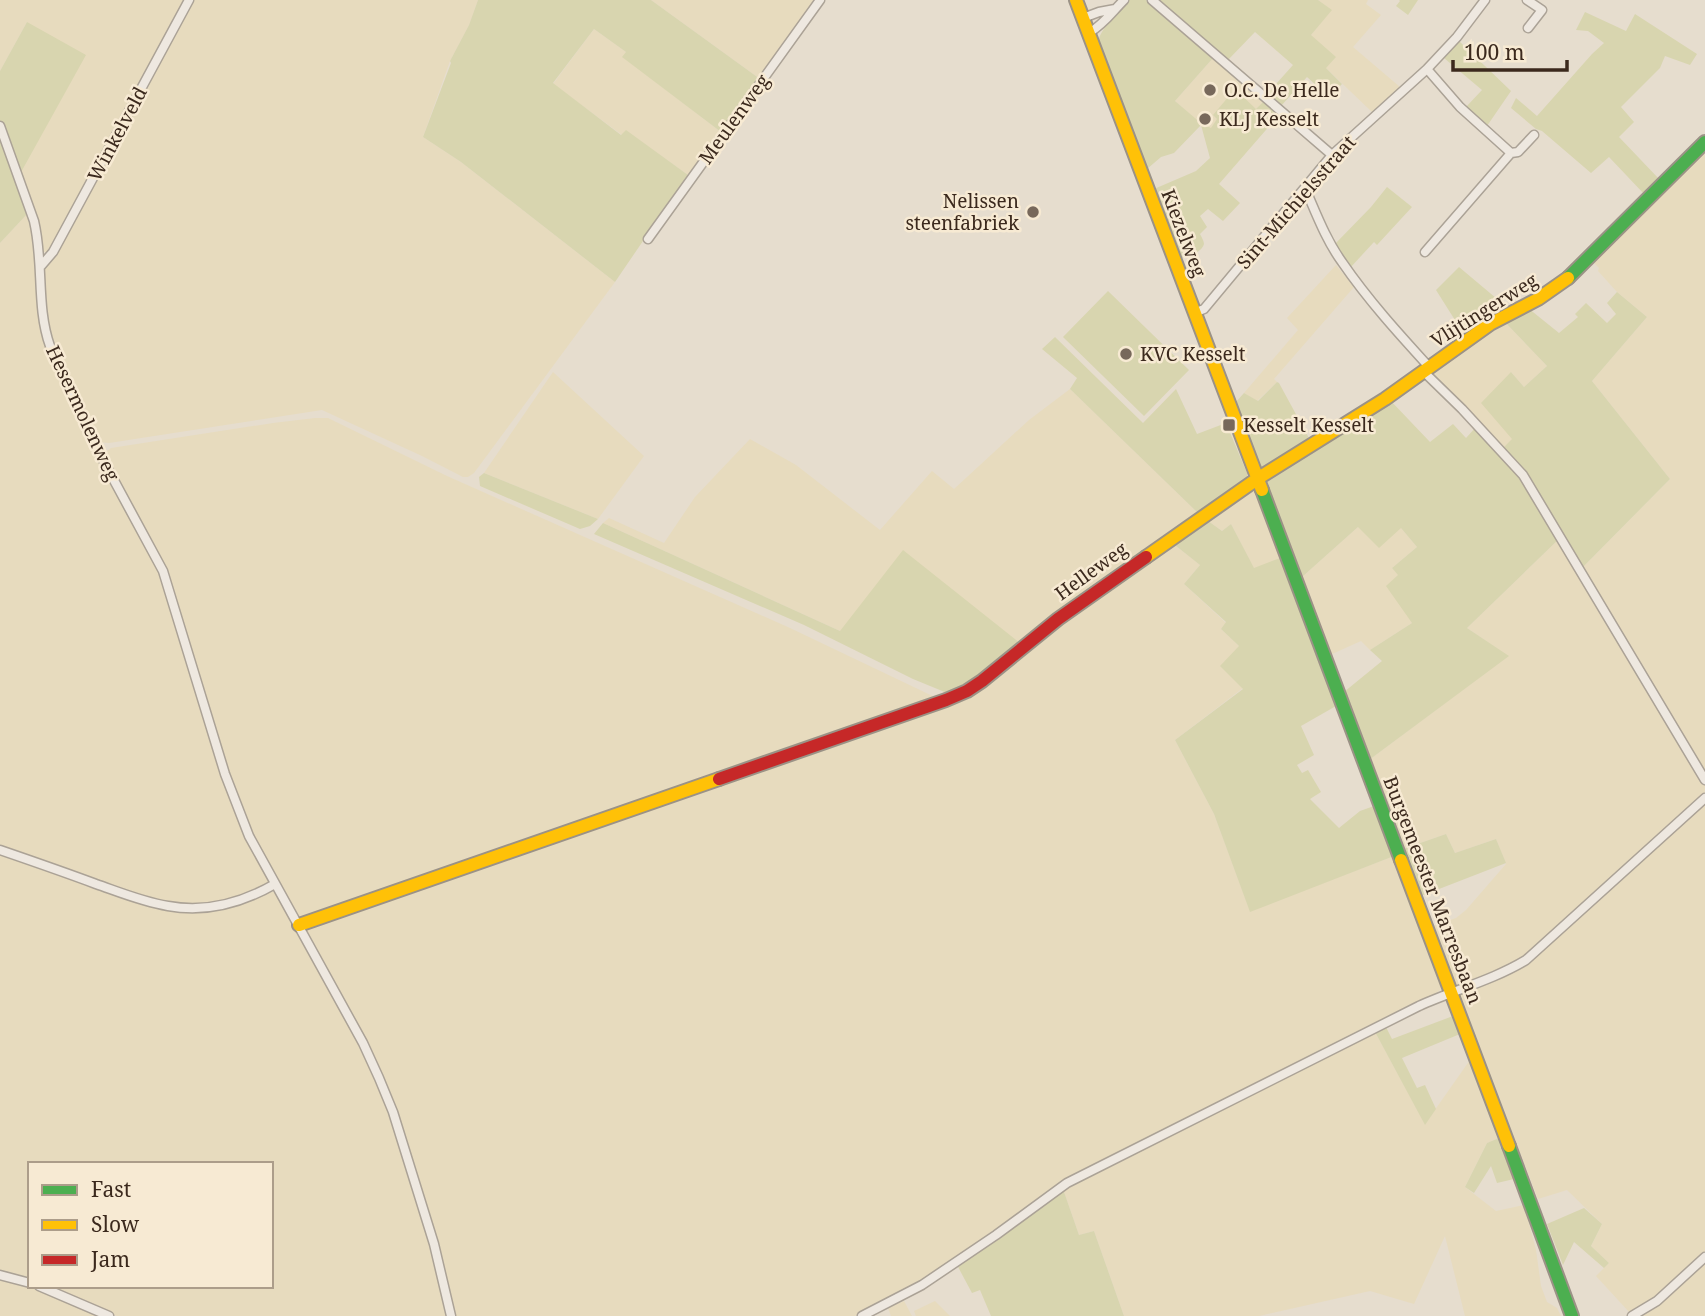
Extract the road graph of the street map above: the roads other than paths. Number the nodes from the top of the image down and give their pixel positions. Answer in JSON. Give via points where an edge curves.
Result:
{"nodes":[{"id":1,"x":189,"y":0,"type":"edge"},
{"id":2,"x":820,"y":0,"type":"edge"},
{"id":3,"x":1076,"y":0,"type":"edge"},
{"id":4,"x":1124,"y":0,"type":"edge"},
{"id":5,"x":1152,"y":0,"type":"edge"},
{"id":6,"x":1485,"y":0,"type":"edge"},
{"id":7,"x":1527,"y":0,"type":"edge"},
{"id":8,"x":1115,"y":9,"type":"junction"},
{"id":9,"x":1083,"y":18,"type":"junction"},
{"id":10,"x":1528,"y":28,"type":"dead end"},
{"id":11,"x":1088,"y":33,"type":"junction"},
{"id":12,"x":1427,"y":69,"type":"junction"},
{"id":13,"x":0,"y":126,"type":"edge"},
{"id":14,"x":1534,"y":135,"type":"dead end"},
{"id":15,"x":1705,"y":142,"type":"edge"},
{"id":16,"x":1511,"y":153,"type":"junction"},
{"id":17,"x":1332,"y":155,"type":"junction"},
{"id":18,"x":1305,"y":188,"type":"junction"},
{"id":19,"x":648,"y":239,"type":"dead end"},
{"id":20,"x":1425,"y":252,"type":"dead end"},
{"id":21,"x":41,"y":266,"type":"junction"},
{"id":22,"x":1194,"y":313,"type":"junction"},
{"id":23,"x":1427,"y":370,"type":"junction"},
{"id":24,"x":1257,"y":478,"type":"junction"},
{"id":25,"x":1705,"y":780,"type":"edge"},
{"id":26,"x":1705,"y":798,"type":"edge"},
{"id":27,"x":0,"y":850,"type":"edge"},
{"id":28,"x":275,"y":884,"type":"junction"},
{"id":29,"x":299,"y":925,"type":"junction"},
{"id":30,"x":1451,"y":991,"type":"junction"},
{"id":31,"x":1705,"y":1257,"type":"edge"},
{"id":32,"x":0,"y":1275,"type":"edge"},
{"id":33,"x":28,"y":1282,"type":"edge"},
{"id":34,"x":43,"y":1288,"type":"edge"},
{"id":35,"x":109,"y":1316,"type":"edge"},
{"id":36,"x":451,"y":1316,"type":"edge"},
{"id":37,"x":862,"y":1316,"type":"edge"},
{"id":38,"x":1572,"y":1316,"type":"edge"},
{"id":39,"x":1632,"y":1316,"type":"edge"}],
"edges":[{"from":1,"to":21,"type":"street","name":"Winkelveld","via":[[53,252]]},
{"from":2,"to":19,"type":"street","name":"Meulenweg"},
{"from":3,"to":9,"type":"street","name":"Kiezelweg"},
{"from":4,"to":8,"type":"street"},
{"from":5,"to":17,"type":"street"},
{"from":6,"to":12,"type":"street","name":"Sint-Michielsstraat"},
{"from":7,"to":10,"type":"street","via":[[1542,10]]},
{"from":8,"to":9,"type":"street"},
{"from":8,"to":11,"type":"street"},
{"from":9,"to":11,"type":"street","name":"Kiezelweg"},
{"from":11,"to":22,"type":"street","name":"Kiezelweg"},
{"from":12,"to":16,"type":"street"},
{"from":12,"to":17,"type":"street","name":"Sint-Michielsstraat"},
{"from":13,"to":21,"type":"street","name":"Hesermolenweg","via":[[34,221]]},
{"from":14,"to":16,"type":"street","via":[[1518,152]]},
{"from":15,"to":23,"type":"street","name":"Vlijtingerweg","via":[[1564,281],[1490,324]]},
{"from":16,"to":20,"type":"street"},
{"from":17,"to":18,"type":"street","name":"Sint-Michielsstraat"},
{"from":18,"to":22,"type":"street","name":"Sint-Michielsstraat","via":[[1204,309]]},
{"from":18,"to":23,"type":"street","via":[[1340,261]]},
{"from":21,"to":28,"type":"street","name":"Hesermolenweg","via":[[46,335],[96,447],[163,571],[235,803]]},
{"from":22,"to":24,"type":"street","name":"Kiezelweg"},
{"from":23,"to":24,"type":"street","name":"Vlijtingerweg"},
{"from":23,"to":25,"type":"street","via":[[1523,475]]},
{"from":24,"to":29,"type":"street","name":"Helleweg","via":[[1058,619],[967,691]]},
{"from":24,"to":30,"type":"street","name":"Burgemeester Marresbaan"},
{"from":26,"to":30,"type":"street","via":[[1526,960]]},
{"from":27,"to":28,"type":"street","via":[[168,906],[232,903]]},
{"from":28,"to":29,"type":"street","name":"Hesermolenweg"},
{"from":29,"to":36,"type":"street","name":"Hesermolenweg","via":[[363,1043],[393,1112]]},
{"from":30,"to":37,"type":"street","via":[[1067,1183],[922,1285]]},
{"from":30,"to":38,"type":"street","name":"Burgemeester Marresbaan"},
{"from":31,"to":39,"type":"street","via":[[1657,1301]]},
{"from":32,"to":33,"type":"street"},
{"from":34,"to":35,"type":"street"}]}
